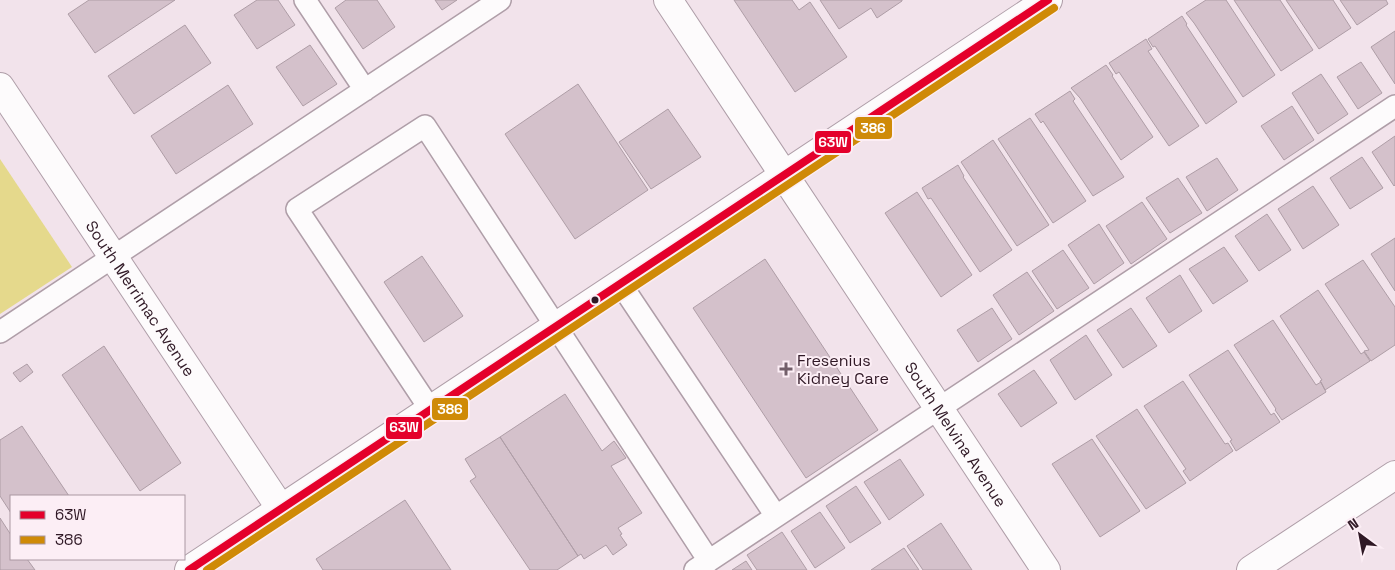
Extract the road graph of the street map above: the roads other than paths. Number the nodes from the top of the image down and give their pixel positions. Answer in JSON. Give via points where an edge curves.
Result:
{"nodes":[{"id":1,"x":305,"y":0,"type":"edge"},
{"id":2,"x":500,"y":0,"type":"edge"},
{"id":3,"x":668,"y":0,"type":"edge"},
{"id":4,"x":1048,"y":0,"type":"edge"},
{"id":5,"x":0,"y":87,"type":"edge"},
{"id":6,"x":365,"y":90,"type":"junction"},
{"id":7,"x":1395,"y":106,"type":"edge"},
{"id":8,"x":784,"y":175,"type":"junction"},
{"id":9,"x":113,"y":257,"type":"junction"},
{"id":10,"x":620,"y":283,"type":"junction"},
{"id":11,"x":556,"y":326,"type":"junction"},
{"id":12,"x":0,"y":332,"type":"edge"},
{"id":13,"x":430,"y":409,"type":"junction"},
{"id":14,"x":938,"y":409,"type":"junction"},
{"id":15,"x":1395,"y":476,"type":"edge"},
{"id":16,"x":280,"y":509,"type":"junction"},
{"id":17,"x":776,"y":516,"type":"junction"},
{"id":18,"x":702,"y":565,"type":"edge"},
{"id":19,"x":189,"y":570,"type":"edge"},
{"id":20,"x":1046,"y":570,"type":"edge"},
{"id":21,"x":1251,"y":570,"type":"edge"}],
"edges":[{"from":1,"to":6,"type":"lane"},
{"from":2,"to":6,"type":"lane"},
{"from":3,"to":8,"type":"street","name":"South Melvina Avenue"},
{"from":4,"to":8,"type":"street"},
{"from":5,"to":9,"type":"street","name":"South Merrimac Avenue"},
{"from":6,"to":9,"type":"lane"},
{"from":7,"to":14,"type":"lane"},
{"from":8,"to":10,"type":"street"},
{"from":8,"to":14,"type":"street","name":"South Melvina Avenue"},
{"from":9,"to":12,"type":"lane"},
{"from":9,"to":16,"type":"street","name":"South Merrimac Avenue"},
{"from":10,"to":11,"type":"street"},
{"from":10,"to":17,"type":"lane"},
{"from":11,"to":13,"type":"street"},
{"from":11,"to":13,"type":"lane","via":[[425,126],[297,209]]},
{"from":11,"to":18,"type":"lane"},
{"from":13,"to":16,"type":"street"},
{"from":14,"to":17,"type":"lane"},
{"from":14,"to":20,"type":"street","name":"South Melvina Avenue"},
{"from":15,"to":21,"type":"street"},
{"from":16,"to":19,"type":"street"},
{"from":17,"to":18,"type":"lane"}]}
